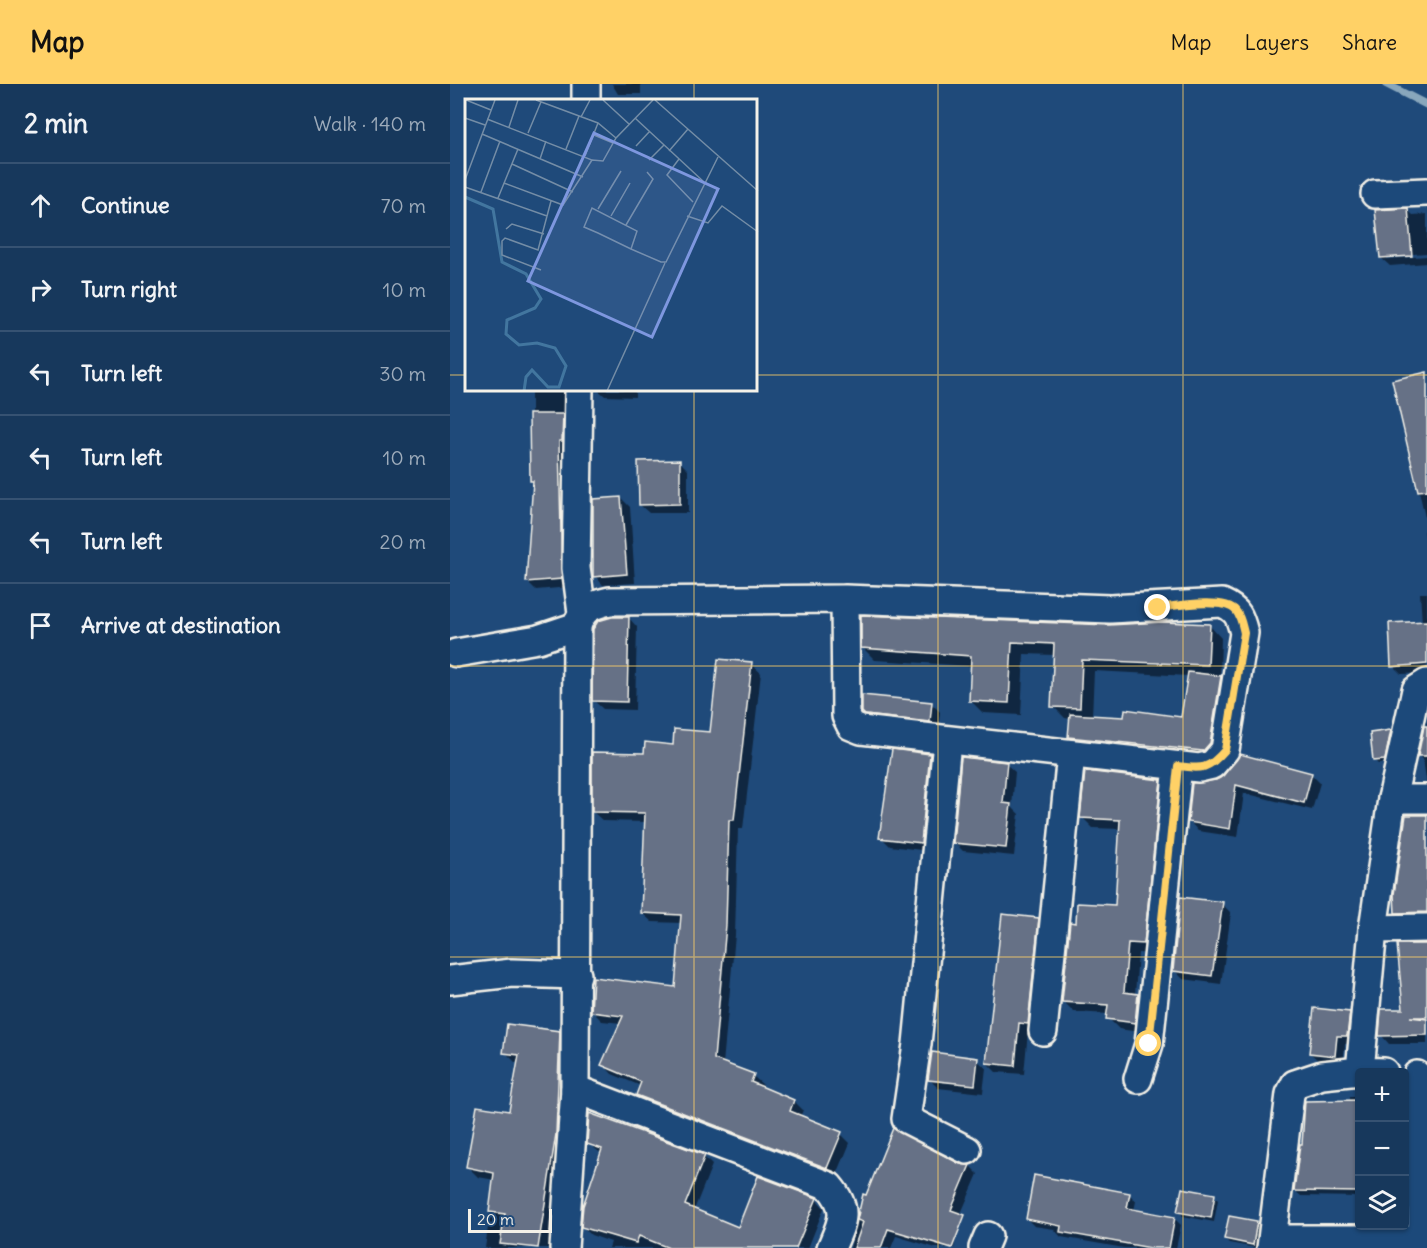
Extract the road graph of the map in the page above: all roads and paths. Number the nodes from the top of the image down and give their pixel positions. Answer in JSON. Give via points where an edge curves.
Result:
{"nodes":[{"id":1,"x":1427,"y":192,"type":"edge"},
{"id":2,"x":1375,"y":194,"type":"dead end"},
{"id":3,"x":579,"y":392,"type":"edge"},
{"id":4,"x":845,"y":599,"type":"junction"},
{"id":5,"x":579,"y":620,"type":"junction"},
{"id":6,"x":456,"y":653,"type":"dead end"},
{"id":7,"x":1427,"y":683,"type":"edge"},
{"id":8,"x":947,"y":742,"type":"junction"},
{"id":9,"x":1071,"y":754,"type":"junction"},
{"id":10,"x":1178,"y":766,"type":"junction"},
{"id":11,"x":1392,"y":799,"type":"junction"},
{"id":12,"x":1427,"y":799,"type":"edge"},
{"id":13,"x":1427,"y":928,"type":"edge"},
{"id":14,"x":1374,"y":929,"type":"junction"},
{"id":15,"x":577,"y":975,"type":"junction"},
{"id":16,"x":450,"y":980,"type":"edge"},
{"id":17,"x":1043,"y":1031,"type":"dead end"},
{"id":18,"x":1372,"y":1068,"type":"edge"},
{"id":19,"x":1355,"y":1073,"type":"edge"},
{"id":20,"x":1416,"y":1074,"type":"edge"},
{"id":21,"x":1138,"y":1079,"type":"dead end"},
{"id":22,"x":575,"y":1089,"type":"junction"},
{"id":23,"x":967,"y":1150,"type":"dead end"},
{"id":24,"x":1272,"y":1243,"type":"edge"},
{"id":25,"x":1423,"y":1243,"type":"edge"},
{"id":26,"x":564,"y":1248,"type":"edge"},
{"id":27,"x":831,"y":1248,"type":"edge"}],
"edges":[{"from":1,"to":2,"type":"street"},
{"from":3,"to":5,"type":"street"},
{"from":4,"to":5,"type":"street","via":[[610,601],[591,605]]},
{"from":4,"to":8,"type":"street","via":[[847,721],[861,730]]},
{"from":4,"to":10,"type":"street","via":[[1110,609],[1222,603],[1235,609],[1244,633],[1225,750],[1212,765]]},
{"from":5,"to":6,"type":"street","via":[[538,639]]},
{"from":5,"to":15,"type":"street"},
{"from":7,"to":11,"type":"street","via":[[1416,690]]},
{"from":8,"to":9,"type":"street"},
{"from":8,"to":23,"type":"street","via":[[906,1119]]},
{"from":9,"to":10,"type":"street"},
{"from":9,"to":17,"type":"street"},
{"from":10,"to":21,"type":"street","via":[[1149,1044]]},
{"from":11,"to":12,"type":"street"},
{"from":11,"to":14,"type":"street"},
{"from":13,"to":14,"type":"street"},
{"from":14,"to":18,"type":"street"},
{"from":15,"to":16,"type":"street","via":[[512,973]]},
{"from":15,"to":22,"type":"street"},
{"from":19,"to":24,"type":"street","via":[[1322,1075],[1295,1084],[1290,1094]]},
{"from":20,"to":25,"type":"street"},
{"from":22,"to":26,"type":"street"},
{"from":22,"to":27,"type":"street","via":[[829,1186],[841,1199],[843,1220]]},
{"from":24,"to":25,"type":"street"}]}
